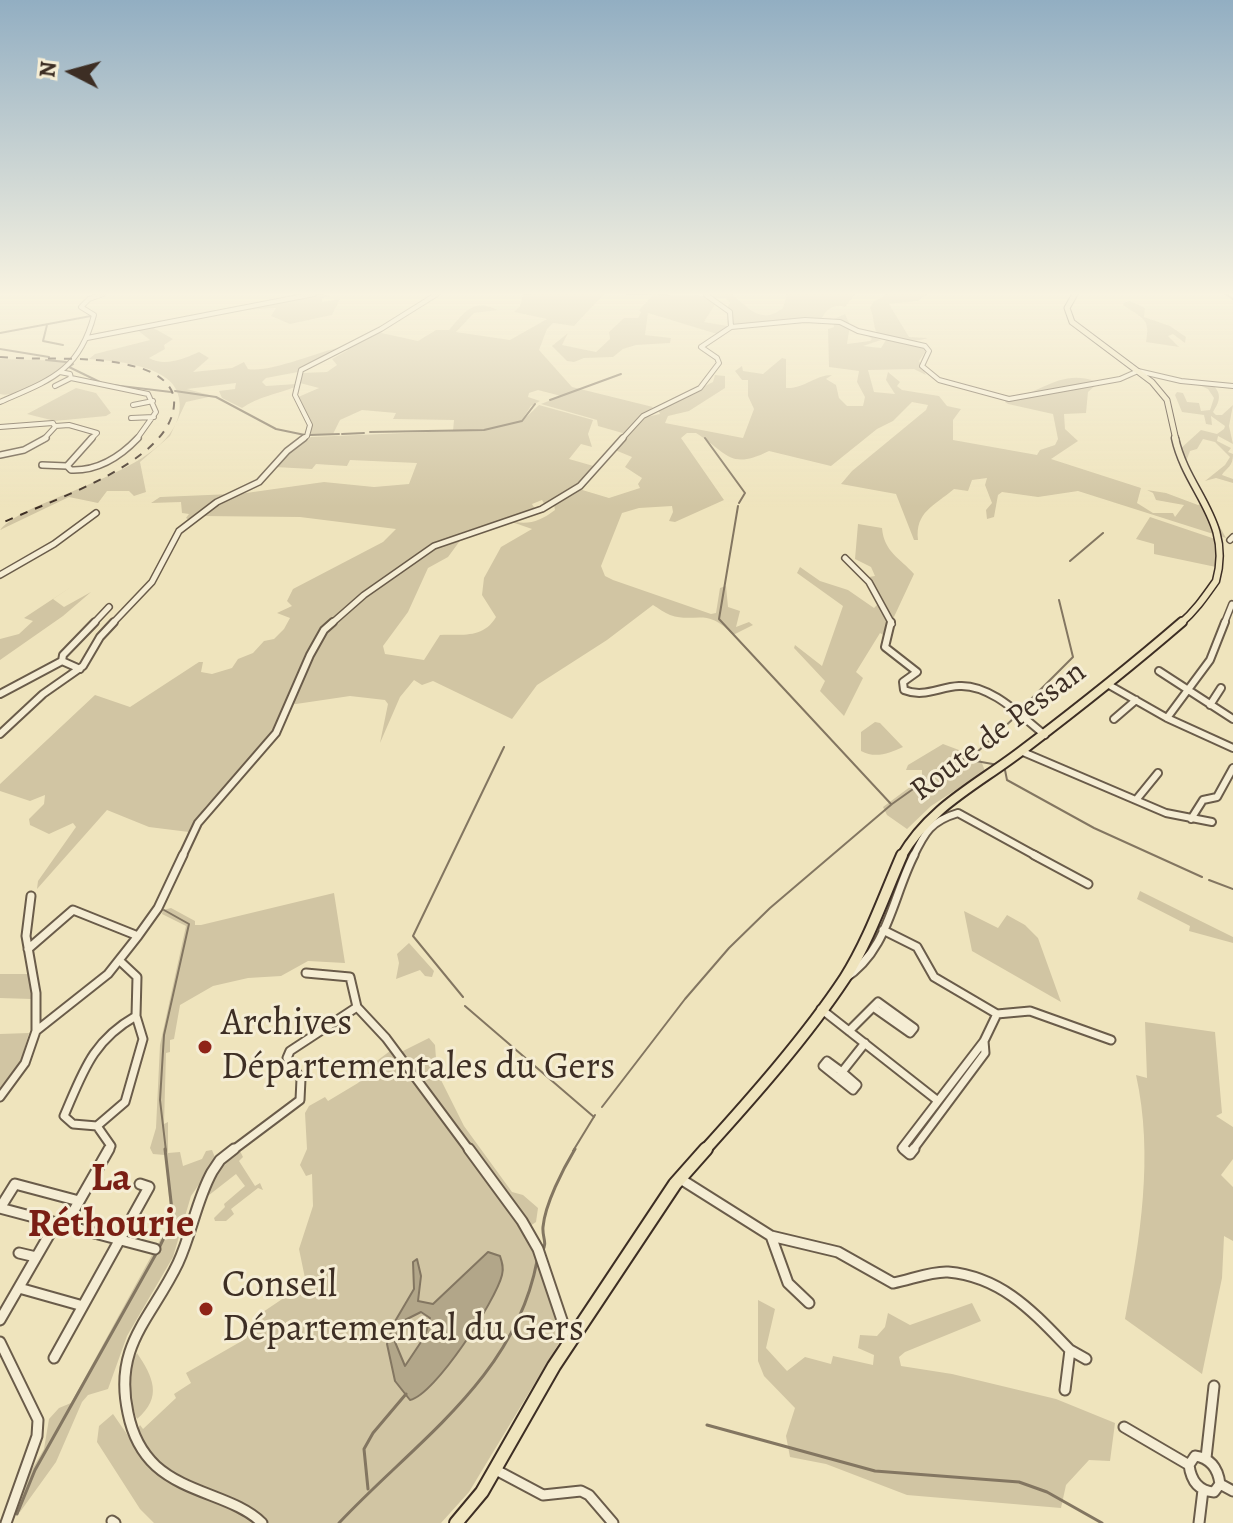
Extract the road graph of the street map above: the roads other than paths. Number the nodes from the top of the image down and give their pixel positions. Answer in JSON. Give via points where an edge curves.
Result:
{"nodes":[{"id":1,"x":69,"y":365,"type":"edge"},
{"id":2,"x":311,"y":365,"type":"edge"},
{"id":3,"x":717,"y":365,"type":"edge"},
{"id":4,"x":922,"y":365,"type":"edge"},
{"id":5,"x":1130,"y":365,"type":"edge"},
{"id":6,"x":1138,"y":371,"type":"junction"},
{"id":7,"x":60,"y":372,"type":"junction"},
{"id":8,"x":71,"y":378,"type":"junction"},
{"id":9,"x":55,"y":386,"type":"dead end"},
{"id":10,"x":1233,"y":386,"type":"edge"},
{"id":11,"x":153,"y":401,"type":"junction"},
{"id":12,"x":0,"y":402,"type":"edge"},
{"id":13,"x":133,"y":405,"type":"dead end"},
{"id":14,"x":154,"y":417,"type":"junction"},
{"id":15,"x":131,"y":418,"type":"dead end"},
{"id":16,"x":55,"y":426,"type":"junction"},
{"id":17,"x":0,"y":427,"type":"edge"},
{"id":18,"x":0,"y":455,"type":"edge"},
{"id":19,"x":42,"y":465,"type":"dead end"},
{"id":20,"x":67,"y":466,"type":"junction"},
{"id":21,"x":96,"y":513,"type":"dead end"},
{"id":22,"x":1220,"y":514,"type":"dead end"},
{"id":23,"x":1230,"y":536,"type":"edge"},
{"id":24,"x":845,"y":558,"type":"dead end"},
{"id":25,"x":0,"y":575,"type":"edge"},
{"id":26,"x":1232,"y":604,"type":"edge"},
{"id":27,"x":109,"y":607,"type":"dead end"},
{"id":28,"x":62,"y":661,"type":"junction"},
{"id":29,"x":80,"y":669,"type":"junction"},
{"id":30,"x":27,"y":671,"type":"dead end"},
{"id":31,"x":1159,"y":671,"type":"dead end"},
{"id":32,"x":32,"y":679,"type":"junction"},
{"id":33,"x":1109,"y":685,"type":"junction"},
{"id":34,"x":1221,"y":688,"type":"dead end"},
{"id":35,"x":1188,"y":691,"type":"junction"},
{"id":36,"x":0,"y":694,"type":"edge"},
{"id":37,"x":1136,"y":700,"type":"junction"},
{"id":38,"x":1210,"y":705,"type":"junction"},
{"id":39,"x":1167,"y":718,"type":"junction"},
{"id":40,"x":1114,"y":719,"type":"dead end"},
{"id":41,"x":1233,"y":719,"type":"edge"},
{"id":42,"x":0,"y":734,"type":"edge"},
{"id":43,"x":1045,"y":735,"type":"junction"},
{"id":44,"x":1233,"y":748,"type":"edge"},
{"id":45,"x":1023,"y":752,"type":"junction"},
{"id":46,"x":1233,"y":768,"type":"edge"},
{"id":47,"x":1158,"y":773,"type":"dead end"},
{"id":48,"x":1136,"y":800,"type":"junction"},
{"id":49,"x":1191,"y":819,"type":"junction"},
{"id":50,"x":1212,"y":822,"type":"dead end"},
{"id":51,"x":1088,"y":884,"type":"dead end"},
{"id":52,"x":31,"y":896,"type":"dead end"},
{"id":53,"x":885,"y":897,"type":"junction"},
{"id":54,"x":897,"y":902,"type":"junction"},
{"id":55,"x":883,"y":930,"type":"junction"},
{"id":56,"x":138,"y":936,"type":"junction"},
{"id":57,"x":28,"y":949,"type":"junction"},
{"id":58,"x":120,"y":961,"type":"junction"},
{"id":59,"x":306,"y":973,"type":"dead end"},
{"id":60,"x":844,"y":979,"type":"junction"},
{"id":61,"x":357,"y":1007,"type":"junction"},
{"id":62,"x":873,"y":1007,"type":"junction"},
{"id":63,"x":821,"y":1009,"type":"junction"},
{"id":64,"x":997,"y":1014,"type":"junction"},
{"id":65,"x":136,"y":1016,"type":"junction"},
{"id":66,"x":36,"y":1031,"type":"junction"},
{"id":67,"x":849,"y":1031,"type":"junction"},
{"id":68,"x":1111,"y":1040,"type":"dead end"},
{"id":69,"x":984,"y":1041,"type":"junction"},
{"id":70,"x":865,"y":1043,"type":"junction"},
{"id":71,"x":840,"y":1075,"type":"dead end"},
{"id":72,"x":0,"y":1097,"type":"edge"},
{"id":73,"x":938,"y":1101,"type":"junction"},
{"id":74,"x":97,"y":1126,"type":"junction"},
{"id":75,"x":679,"y":1178,"type":"junction"},
{"id":76,"x":140,"y":1184,"type":"dead end"},
{"id":77,"x":79,"y":1201,"type":"junction"},
{"id":78,"x":0,"y":1208,"type":"edge"},
{"id":79,"x":60,"y":1224,"type":"junction"},
{"id":80,"x":771,"y":1236,"type":"junction"},
{"id":81,"x":120,"y":1240,"type":"junction"},
{"id":82,"x":155,"y":1249,"type":"dead end"},
{"id":83,"x":19,"y":1253,"type":"dead end"},
{"id":84,"x":36,"y":1257,"type":"junction"},
{"id":85,"x":19,"y":1288,"type":"junction"},
{"id":86,"x":809,"y":1303,"type":"dead end"},
{"id":87,"x":83,"y":1306,"type":"junction"},
{"id":88,"x":0,"y":1320,"type":"edge"},
{"id":89,"x":0,"y":1342,"type":"edge"},
{"id":90,"x":569,"y":1343,"type":"junction"},
{"id":91,"x":1070,"y":1350,"type":"junction"},
{"id":92,"x":54,"y":1358,"type":"dead end"},
{"id":93,"x":1086,"y":1359,"type":"dead end"},
{"id":94,"x":1214,"y":1386,"type":"dead end"},
{"id":95,"x":1065,"y":1390,"type":"dead end"},
{"id":96,"x":1124,"y":1427,"type":"dead end"},
{"id":97,"x":1206,"y":1458,"type":"junction"},
{"id":98,"x":1189,"y":1465,"type":"junction"},
{"id":99,"x":496,"y":1470,"type":"junction"},
{"id":100,"x":1220,"y":1484,"type":"junction"},
{"id":101,"x":1203,"y":1490,"type":"junction"},
{"id":102,"x":1233,"y":1491,"type":"edge"},
{"id":103,"x":250,"y":1519,"type":"edge"},
{"id":104,"x":6,"y":1523,"type":"edge"},
{"id":105,"x":262,"y":1523,"type":"edge"},
{"id":106,"x":458,"y":1523,"type":"edge"},
{"id":107,"x":613,"y":1523,"type":"edge"},
{"id":108,"x":1199,"y":1523,"type":"edge"}],
"edges":[{"from":1,"to":7,"type":"street"},
{"from":2,"to":29,"type":"street","via":[[301,370],[295,395],[310,425],[307,436],[253,487],[217,502],[179,531],[152,582],[100,637]]},
{"from":3,"to":56,"type":"street","via":[[700,388],[647,413],[580,486],[542,509],[434,546],[324,630],[276,733],[198,823],[158,908]]},
{"from":4,"to":6,"type":"street","via":[[931,376],[1009,399]]},
{"from":5,"to":6,"type":"main road"},
{"from":6,"to":10,"type":"street"},
{"from":6,"to":22,"type":"main road","via":[[1167,400],[1179,456]]},
{"from":7,"to":8,"type":"street"},
{"from":7,"to":12,"type":"street"},
{"from":8,"to":9,"type":"street"},
{"from":8,"to":11,"type":"street","via":[[148,394]]},
{"from":11,"to":13,"type":"street"},
{"from":11,"to":14,"type":"street"},
{"from":14,"to":15,"type":"street"},
{"from":14,"to":20,"type":"street","via":[[107,462],[82,472]]},
{"from":16,"to":17,"type":"street","via":[[41,422]]},
{"from":16,"to":18,"type":"street","via":[[34,446]]},
{"from":16,"to":20,"type":"street","via":[[96,432]]},
{"from":19,"to":20,"type":"street"},
{"from":21,"to":25,"type":"street"},
{"from":23,"to":33,"type":"main road","name":"Route de Pessan","via":[[1222,572],[1205,600]]},
{"from":24,"to":43,"type":"street","via":[[869,582],[892,624],[885,647],[917,672],[903,682],[904,690],[920,695],[971,687]]},
{"from":26,"to":35,"type":"street","via":[[1210,660]]},
{"from":27,"to":28,"type":"street"},
{"from":28,"to":29,"type":"street"},
{"from":28,"to":32,"type":"street"},
{"from":29,"to":42,"type":"street"},
{"from":30,"to":32,"type":"street"},
{"from":31,"to":35,"type":"street"},
{"from":32,"to":36,"type":"street"},
{"from":33,"to":37,"type":"street"},
{"from":33,"to":43,"type":"main road","name":"Route de Pessan"},
{"from":34,"to":38,"type":"street"},
{"from":35,"to":38,"type":"street"},
{"from":35,"to":39,"type":"street"},
{"from":37,"to":39,"type":"street"},
{"from":37,"to":40,"type":"street"},
{"from":38,"to":41,"type":"street"},
{"from":39,"to":44,"type":"street"},
{"from":43,"to":45,"type":"main road","name":"Route de Pessan"},
{"from":45,"to":48,"type":"street"},
{"from":45,"to":53,"type":"main road","name":"Route de Pessan","via":[[929,817],[906,847]]},
{"from":46,"to":49,"type":"street","via":[[1217,797],[1203,800]]},
{"from":47,"to":48,"type":"street"},
{"from":48,"to":49,"type":"street"},
{"from":49,"to":50,"type":"street"},
{"from":51,"to":54,"type":"street","via":[[953,812],[928,830]]},
{"from":52,"to":57,"type":"street"},
{"from":53,"to":54,"type":"street"},
{"from":53,"to":60,"type":"main road","name":"Route de Pessan"},
{"from":54,"to":55,"type":"street"},
{"from":55,"to":60,"type":"street","via":[[862,969]]},
{"from":55,"to":64,"type":"street","via":[[917,947],[934,977]]},
{"from":56,"to":57,"type":"street","via":[[73,910]]},
{"from":56,"to":58,"type":"street"},
{"from":57,"to":66,"type":"street"},
{"from":58,"to":65,"type":"street","via":[[137,972]]},
{"from":58,"to":66,"type":"street"},
{"from":59,"to":61,"type":"street","via":[[350,977]]},
{"from":60,"to":63,"type":"main road","name":"Route de Pessan"},
{"from":61,"to":90,"type":"street","via":[[386,1038],[522,1221],[539,1253]]},
{"from":61,"to":103,"type":"street","via":[[290,1051],[289,1061],[301,1079],[300,1100],[212,1169],[195,1203],[181,1257],[126,1357],[127,1413],[145,1456],[174,1480]]},
{"from":62,"to":62,"type":"street","via":[[910,1033],[914,1028],[878,1002]]},
{"from":62,"to":67,"type":"street"},
{"from":63,"to":67,"type":"street"},
{"from":63,"to":75,"type":"main road","name":"Route de Pessan","via":[[750,1100]]},
{"from":64,"to":68,"type":"street","via":[[1030,1011]]},
{"from":64,"to":69,"type":"street"},
{"from":65,"to":74,"type":"street","via":[[143,1039],[125,1102]]},
{"from":65,"to":74,"type":"street","via":[[113,1029],[91,1054],[65,1112],[66,1121]]},
{"from":66,"to":72,"type":"street","via":[[25,1063]]},
{"from":67,"to":70,"type":"street"},
{"from":69,"to":73,"type":"street"},
{"from":69,"to":73,"type":"street","via":[[985,1053],[910,1154],[902,1148]]},
{"from":70,"to":71,"type":"street"},
{"from":70,"to":73,"type":"street"},
{"from":74,"to":77,"type":"street","via":[[111,1146]]},
{"from":75,"to":80,"type":"street"},
{"from":75,"to":90,"type":"main road","name":"Route de Pessan"},
{"from":76,"to":81,"type":"street","via":[[149,1187]]},
{"from":77,"to":78,"type":"street","via":[[15,1184]]},
{"from":77,"to":79,"type":"street"},
{"from":78,"to":79,"type":"street"},
{"from":79,"to":81,"type":"street"},
{"from":79,"to":84,"type":"street"},
{"from":80,"to":86,"type":"street","via":[[788,1283]]},
{"from":80,"to":91,"type":"street","via":[[838,1252],[893,1283],[946,1272],[997,1284]]},
{"from":81,"to":82,"type":"street"},
{"from":81,"to":87,"type":"street"},
{"from":83,"to":84,"type":"street"},
{"from":84,"to":85,"type":"street"},
{"from":85,"to":87,"type":"street"},
{"from":85,"to":88,"type":"street"},
{"from":87,"to":92,"type":"street","via":[[81,1321]]},
{"from":89,"to":104,"type":"street","via":[[38,1420]]},
{"from":90,"to":99,"type":"main road","name":"Route de Pessan"},
{"from":91,"to":93,"type":"street"},
{"from":91,"to":95,"type":"street"},
{"from":94,"to":97,"type":"street"},
{"from":96,"to":98,"type":"street"},
{"from":97,"to":98,"type":"street","via":[[1195,1456]]},
{"from":97,"to":100,"type":"street","via":[[1217,1469]]},
{"from":98,"to":101,"type":"street","via":[[1192,1479]]},
{"from":99,"to":106,"type":"main road","name":"Route de Pessan"},
{"from":99,"to":107,"type":"street","via":[[543,1495],[581,1491]]},
{"from":100,"to":101,"type":"street","via":[[1214,1492]]},
{"from":100,"to":102,"type":"street"},
{"from":101,"to":108,"type":"street"},
{"from":103,"to":105,"type":"street"}]}
